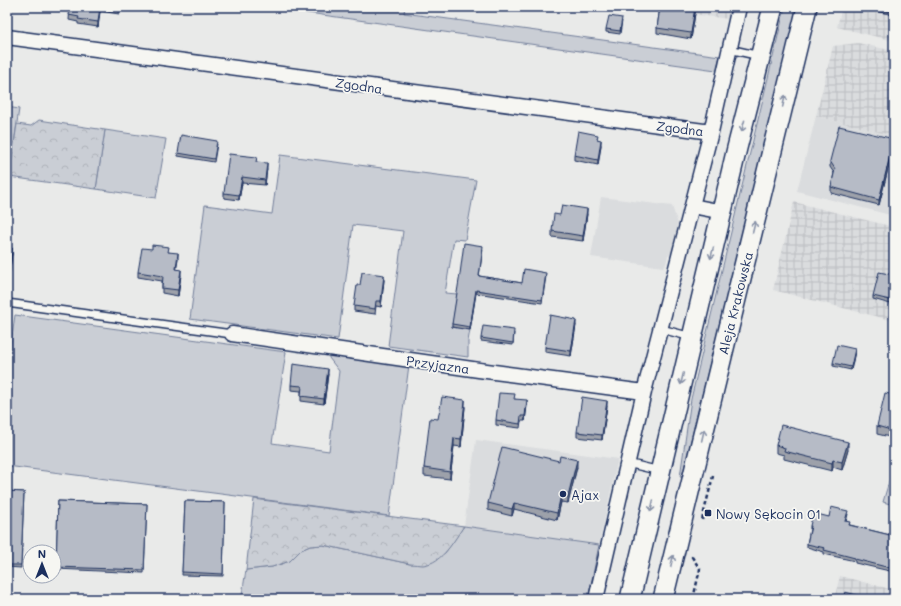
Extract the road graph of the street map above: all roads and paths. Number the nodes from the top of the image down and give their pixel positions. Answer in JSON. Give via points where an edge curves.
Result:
{"nodes":[{"id":1,"x":739,"y":7,"type":"edge"},
{"id":2,"x":773,"y":7,"type":"edge"},
{"id":3,"x":807,"y":7,"type":"edge"},
{"id":4,"x":7,"y":37,"type":"edge"},
{"id":5,"x":729,"y":50,"type":"junction"},
{"id":6,"x":761,"y":57,"type":"junction"},
{"id":7,"x":711,"y":132,"type":"junction"},
{"id":8,"x":692,"y":206,"type":"junction"},
{"id":9,"x":722,"y":212,"type":"junction"},
{"id":10,"x":7,"y":303,"type":"edge"},
{"id":11,"x":661,"y":329,"type":"junction"},
{"id":12,"x":232,"y":334,"type":"joint"},
{"id":13,"x":692,"y":337,"type":"junction"},
{"id":14,"x":644,"y":392,"type":"junction"},
{"id":15,"x":627,"y":463,"type":"junction"},
{"id":16,"x":713,"y":469,"type":"dead end"},
{"id":17,"x":660,"y":471,"type":"junction"},
{"id":18,"x":702,"y":521,"type":"dead end"},
{"id":19,"x":694,"y":550,"type":"dead end"},
{"id":20,"x":596,"y":599,"type":"edge"},
{"id":21,"x":630,"y":599,"type":"edge"},
{"id":22,"x":663,"y":599,"type":"edge"},
{"id":23,"x":693,"y":599,"type":"edge"}],
"edges":[{"from":1,"to":5,"type":"street"},
{"from":2,"to":6,"type":"main road"},
{"from":22,"to":3,"type":"main road","name":"Aleja Krakowska","one_way":true},
{"from":4,"to":7,"type":"street","name":"Zgodna"},
{"from":5,"to":6,"type":"lane"},
{"from":5,"to":7,"type":"street"},
{"from":6,"to":9,"type":"main road","one_way":true},
{"from":7,"to":8,"type":"street"},
{"from":8,"to":9,"type":"street"},
{"from":8,"to":11,"type":"street"},
{"from":9,"to":13,"type":"main road","one_way":true},
{"from":10,"to":12,"type":"lane"},
{"from":11,"to":13,"type":"lane"},
{"from":11,"to":14,"type":"street"},
{"from":12,"to":14,"type":"street","name":"Przyjazna"},
{"from":13,"to":17,"type":"main road","one_way":true},
{"from":14,"to":15,"type":"street"},
{"from":15,"to":17,"type":"lane"},
{"from":15,"to":20,"type":"street"},
{"from":16,"to":18,"type":"path"},
{"from":17,"to":21,"type":"main road","one_way":true},
{"from":19,"to":23,"type":"path","via":[[692,557],[700,569]]}]}
